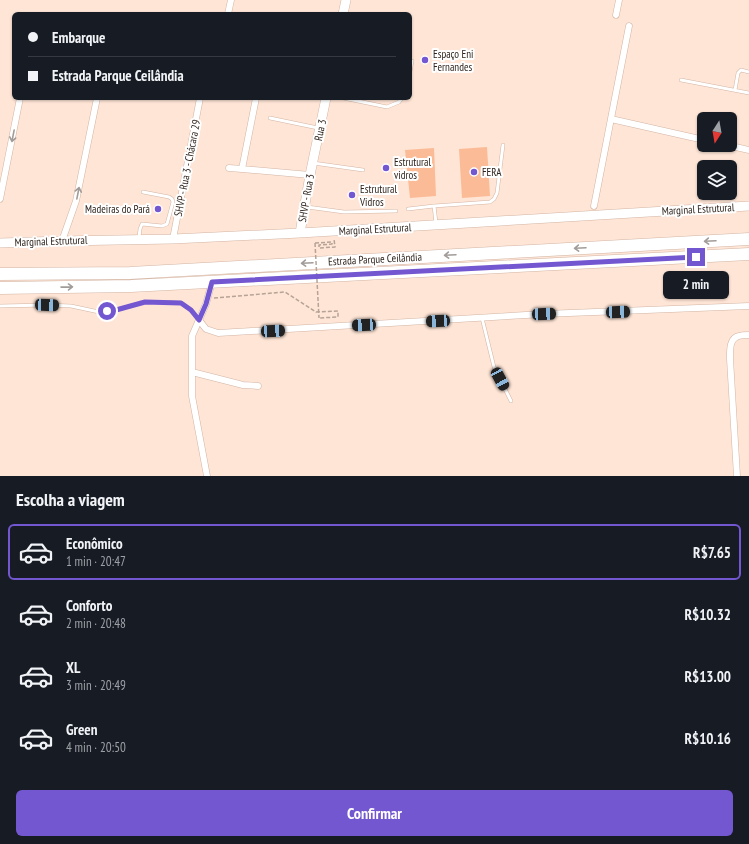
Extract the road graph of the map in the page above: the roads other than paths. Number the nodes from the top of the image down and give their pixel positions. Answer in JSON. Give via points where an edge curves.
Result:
{"nodes":[{"id":1,"x":231,"y":0,"type":"edge"},
{"id":2,"x":346,"y":0,"type":"edge"},
{"id":3,"x":619,"y":0,"type":"edge"},
{"id":4,"x":228,"y":12,"type":"edge"},
{"id":5,"x":343,"y":12,"type":"edge"},
{"id":6,"x":616,"y":15,"type":"dead end"},
{"id":7,"x":629,"y":26,"type":"dead end"},
{"id":8,"x":749,"y":72,"type":"edge"},
{"id":9,"x":681,"y":80,"type":"dead end"},
{"id":10,"x":735,"y":90,"type":"junction"},
{"id":11,"x":749,"y":93,"type":"edge"},
{"id":12,"x":20,"y":100,"type":"edge"},
{"id":13,"x":97,"y":100,"type":"edge"},
{"id":14,"x":200,"y":100,"type":"edge"},
{"id":15,"x":256,"y":100,"type":"edge"},
{"id":16,"x":326,"y":100,"type":"edge"},
{"id":17,"x":352,"y":100,"type":"edge"},
{"id":18,"x":400,"y":100,"type":"edge"},
{"id":19,"x":270,"y":118,"type":"dead end"},
{"id":20,"x":611,"y":119,"type":"junction"},
{"id":21,"x":320,"y":128,"type":"junction"},
{"id":22,"x":697,"y":138,"type":"edge"},
{"id":23,"x":503,"y":145,"type":"dead end"},
{"id":24,"x":737,"y":147,"type":"edge"},
{"id":25,"x":749,"y":150,"type":"edge"},
{"id":26,"x":313,"y":163,"type":"junction"},
{"id":27,"x":229,"y":168,"type":"dead end"},
{"id":28,"x":242,"y":169,"type":"junction"},
{"id":29,"x":363,"y":170,"type":"dead end"},
{"id":30,"x":310,"y":176,"type":"junction"},
{"id":31,"x":143,"y":192,"type":"dead end"},
{"id":32,"x":0,"y":199,"type":"edge"},
{"id":33,"x":434,"y":206,"type":"junction"},
{"id":34,"x":594,"y":206,"type":"dead end"},
{"id":35,"x":749,"y":206,"type":"edge"},
{"id":36,"x":304,"y":207,"type":"junction"},
{"id":37,"x":408,"y":209,"type":"dead end"},
{"id":38,"x":396,"y":211,"type":"dead end"},
{"id":39,"x":436,"y":225,"type":"junction"},
{"id":40,"x":300,"y":233,"type":"junction"},
{"id":41,"x":173,"y":238,"type":"junction"},
{"id":42,"x":139,"y":239,"type":"junction"},
{"id":43,"x":749,"y":239,"type":"edge"},
{"id":44,"x":62,"y":241,"type":"junction"},
{"id":45,"x":0,"y":243,"type":"edge"},
{"id":46,"x":746,"y":255,"type":"edge"},
{"id":47,"x":0,"y":274,"type":"edge"},
{"id":48,"x":212,"y":282,"type":"junction"},
{"id":49,"x":0,"y":288,"type":"edge"},
{"id":50,"x":0,"y":306,"type":"edge"},
{"id":51,"x":749,"y":306,"type":"edge"},
{"id":52,"x":482,"y":318,"type":"junction"},
{"id":53,"x":199,"y":320,"type":"junction"},
{"id":54,"x":749,"y":335,"type":"edge"},
{"id":55,"x":192,"y":372,"type":"junction"},
{"id":56,"x":258,"y":386,"type":"dead end"},
{"id":57,"x":511,"y":401,"type":"dead end"},
{"id":58,"x":207,"y":476,"type":"edge"},
{"id":59,"x":737,"y":476,"type":"edge"}],
"edges":[{"from":1,"to":4,"type":"street"},
{"from":2,"to":5,"type":"main road"},
{"from":3,"to":6,"type":"street"},
{"from":7,"to":20,"type":"street"},
{"from":8,"to":10,"type":"lane","via":[[740,71]]},
{"from":9,"to":10,"type":"lane"},
{"from":10,"to":11,"type":"lane"},
{"from":12,"to":32,"type":"street","one_way":true},
{"from":44,"to":13,"type":"street","one_way":true,"via":[[76,201]]},
{"from":14,"to":41,"type":"street","name":"SHVP - Rua 3 - Chácara 29"},
{"from":15,"to":28,"type":"street"},
{"from":16,"to":21,"type":"main road","name":"Rua 3"},
{"from":17,"to":18,"type":"lane","via":[[387,108]]},
{"from":19,"to":21,"type":"lane"},
{"from":20,"to":22,"type":"street"},
{"from":20,"to":34,"type":"street"},
{"from":21,"to":26,"type":"main road","name":"Rua 3"},
{"from":23,"to":33,"type":"lane","via":[[494,199],[490,202]]},
{"from":24,"to":25,"type":"street"},
{"from":26,"to":29,"type":"lane"},
{"from":26,"to":30,"type":"main road","name":"SHVP - Rua 3"},
{"from":27,"to":28,"type":"street"},
{"from":28,"to":30,"type":"street"},
{"from":30,"to":36,"type":"main road","name":"SHVP - Rua 3"},
{"from":31,"to":42,"type":"lane","via":[[169,197],[174,202],[167,224],[142,224]]},
{"from":33,"to":37,"type":"lane"},
{"from":33,"to":39,"type":"lane"},
{"from":35,"to":39,"type":"main road","name":"Marginal Estrutural"},
{"from":36,"to":38,"type":"lane","via":[[344,212]]},
{"from":36,"to":40,"type":"main road","name":"SHVP - Rua 3"},
{"from":39,"to":40,"type":"main road","name":"Marginal Estrutural"},
{"from":40,"to":41,"type":"main road","name":"Marginal Estrutural"},
{"from":41,"to":42,"type":"main road","name":"Marginal Estrutural"},
{"from":42,"to":44,"type":"main road","name":"Marginal Estrutural"},
{"from":43,"to":47,"type":"highway","name":"Estrada Parque Ceilândia","one_way":true,"via":[[130,272]]},
{"from":44,"to":45,"type":"main road","name":"Marginal Estrutural"},
{"from":46,"to":48,"type":"highway","name":"Estrada Parque Ceilândia"},
{"from":49,"to":48,"type":"highway","name":"Estrada Parque Ceilândia","one_way":true},
{"from":48,"to":53,"type":"street"},
{"from":50,"to":53,"type":"lane","via":[[71,306],[98,312],[145,302],[181,303]]},
{"from":51,"to":52,"type":"street"},
{"from":52,"to":53,"type":"street","via":[[218,333],[206,330]]},
{"from":52,"to":57,"type":"lane","via":[[494,367]]},
{"from":53,"to":55,"type":"street","via":[[192,336]]},
{"from":54,"to":59,"type":"street","via":[[734,338],[730,347]]},
{"from":55,"to":56,"type":"street","via":[[243,385]]},
{"from":55,"to":58,"type":"street","via":[[192,396]]}]}
